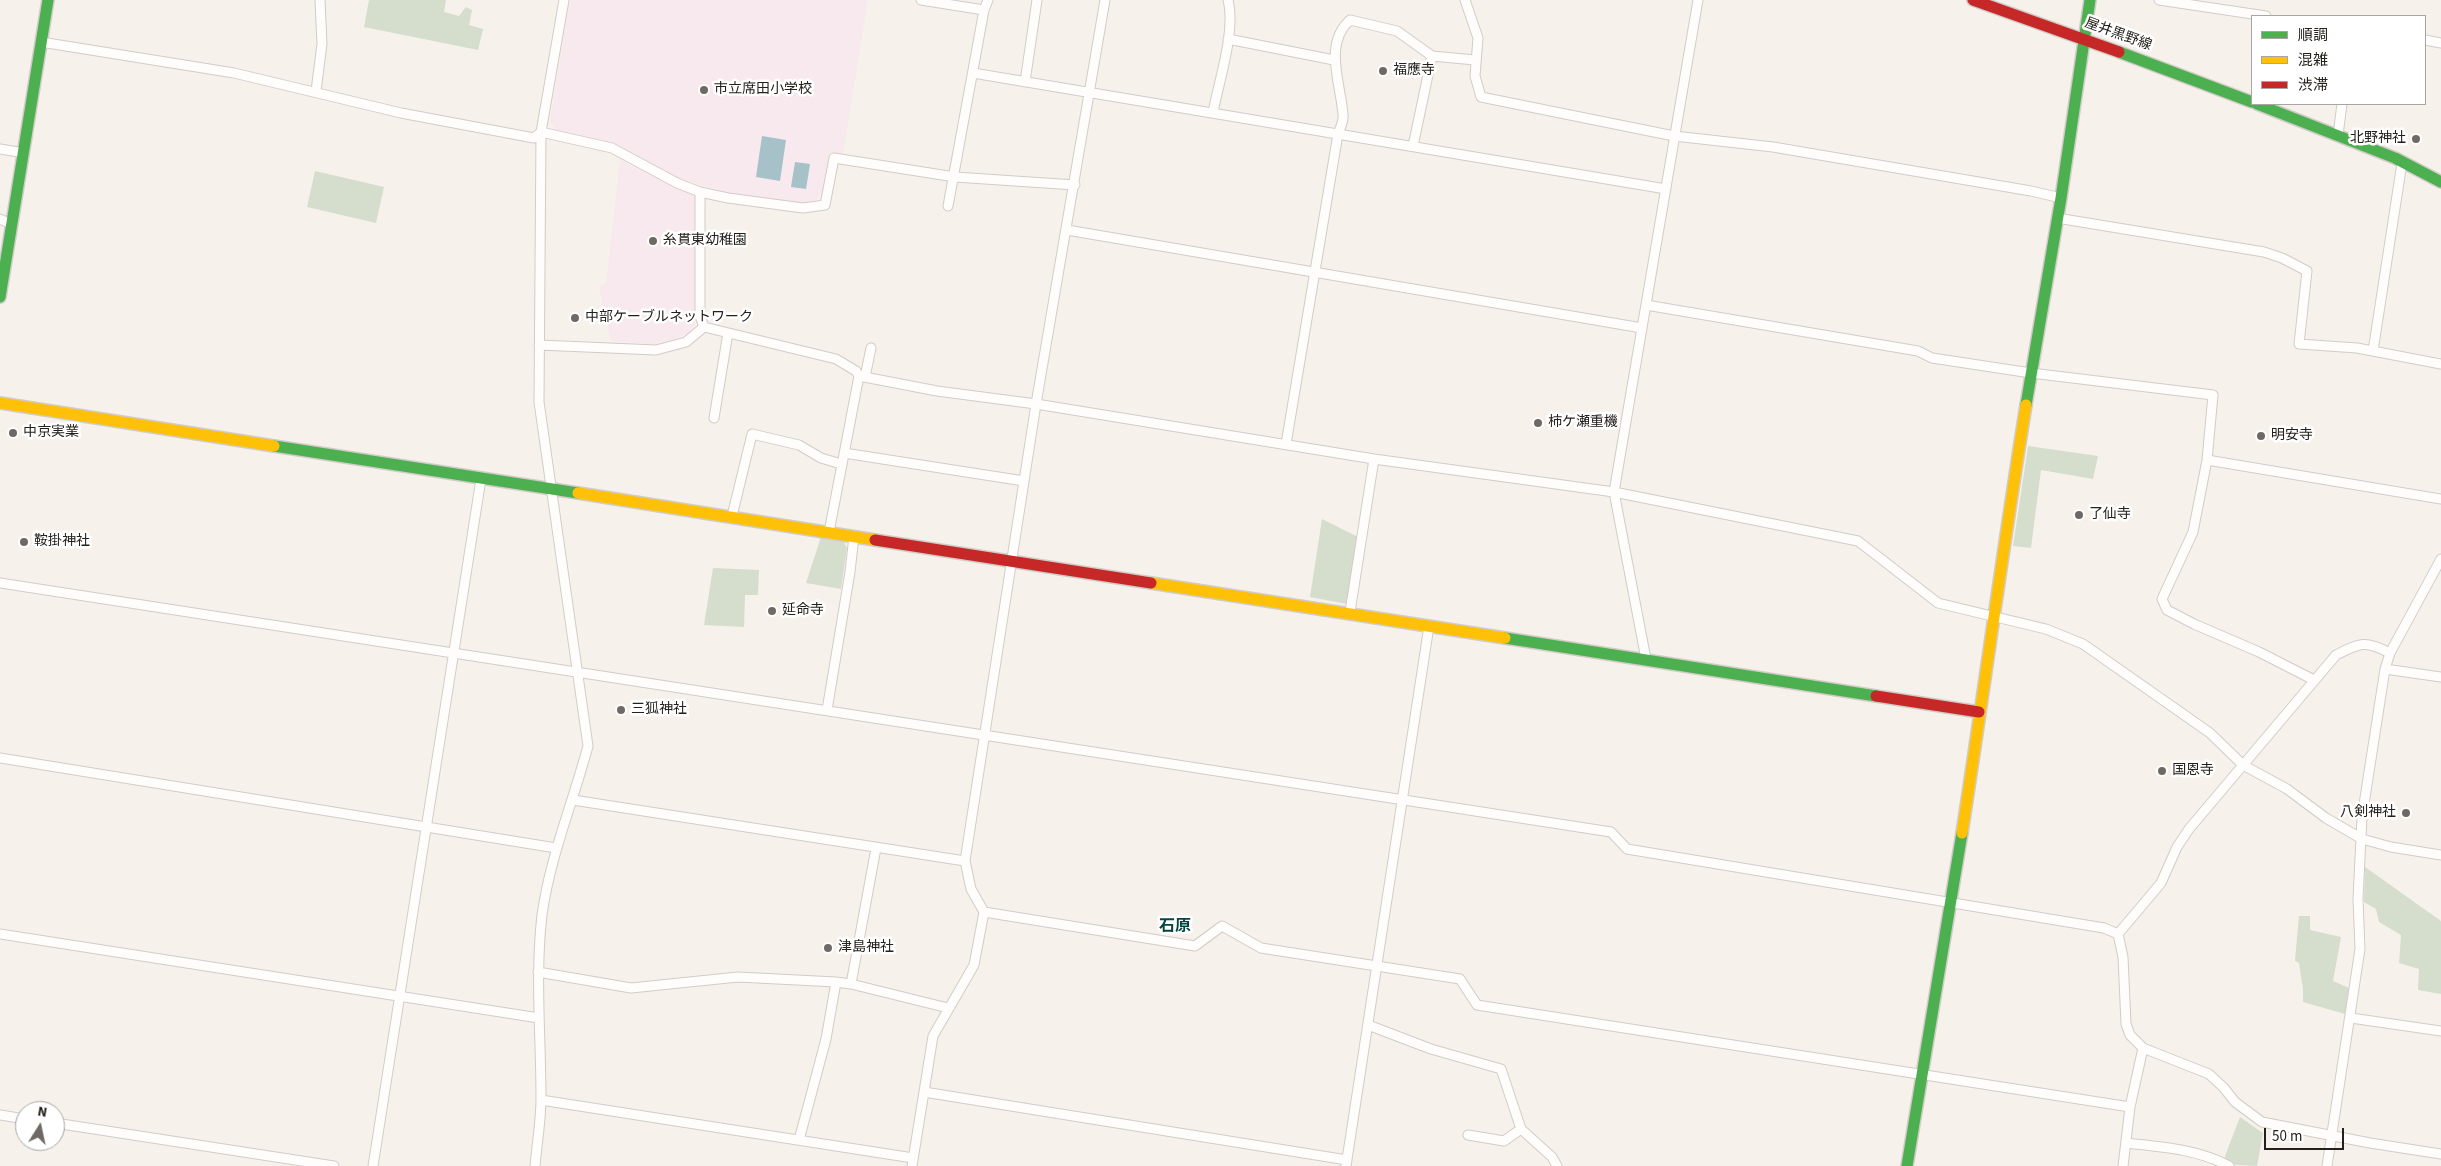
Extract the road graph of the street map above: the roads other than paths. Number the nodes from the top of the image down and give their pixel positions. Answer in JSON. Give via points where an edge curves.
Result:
{"nodes":[{"id":1,"x":48,"y":0,"type":"edge"},
{"id":2,"x":320,"y":0,"type":"edge"},
{"id":3,"x":564,"y":0,"type":"edge"},
{"id":4,"x":921,"y":0,"type":"edge"},
{"id":5,"x":988,"y":0,"type":"edge"},
{"id":6,"x":1038,"y":0,"type":"edge"},
{"id":7,"x":1105,"y":0,"type":"edge"},
{"id":8,"x":1228,"y":0,"type":"edge"},
{"id":9,"x":1465,"y":0,"type":"edge"},
{"id":10,"x":1698,"y":0,"type":"edge"},
{"id":11,"x":1973,"y":0,"type":"edge"},
{"id":12,"x":2090,"y":0,"type":"edge"},
{"id":13,"x":2160,"y":0,"type":"edge"},
{"id":14,"x":984,"y":10,"type":"junction"},
{"id":15,"x":2259,"y":15,"type":"edge"},
{"id":16,"x":1228,"y":39,"type":"junction"},
{"id":17,"x":2083,"y":39,"type":"junction"},
{"id":18,"x":2426,"y":40,"type":"edge"},
{"id":19,"x":41,"y":42,"type":"junction"},
{"id":20,"x":2441,"y":43,"type":"edge"},
{"id":21,"x":1432,"y":56,"type":"junction"},
{"id":22,"x":1334,"y":60,"type":"junction"},
{"id":23,"x":1475,"y":60,"type":"junction"},
{"id":24,"x":973,"y":73,"type":"junction"},
{"id":25,"x":1025,"y":82,"type":"junction"},
{"id":26,"x":316,"y":92,"type":"junction"},
{"id":27,"x":1089,"y":92,"type":"junction"},
{"id":28,"x":2251,"y":102,"type":"edge"},
{"id":29,"x":2260,"y":105,"type":"edge"},
{"id":30,"x":2342,"y":105,"type":"edge"},
{"id":31,"x":1213,"y":112,"type":"junction"},
{"id":32,"x":541,"y":132,"type":"junction"},
{"id":33,"x":1338,"y":134,"type":"junction"},
{"id":34,"x":2338,"y":135,"type":"junction"},
{"id":35,"x":1674,"y":136,"type":"junction"},
{"id":36,"x":1413,"y":146,"type":"junction"},
{"id":37,"x":0,"y":149,"type":"edge"},
{"id":38,"x":24,"y":152,"type":"junction"},
{"id":39,"x":2402,"y":163,"type":"junction"},
{"id":40,"x":955,"y":177,"type":"junction"},
{"id":41,"x":2441,"y":182,"type":"edge"},
{"id":42,"x":1075,"y":185,"type":"junction"},
{"id":43,"x":1666,"y":189,"type":"junction"},
{"id":44,"x":700,"y":192,"type":"junction"},
{"id":45,"x":2061,"y":198,"type":"junction"},
{"id":46,"x":948,"y":206,"type":"dead end"},
{"id":47,"x":2057,"y":218,"type":"junction"},
{"id":48,"x":0,"y":219,"type":"edge"},
{"id":49,"x":11,"y":224,"type":"junction"},
{"id":50,"x":1067,"y":230,"type":"junction"},
{"id":51,"x":1315,"y":273,"type":"junction"},
{"id":52,"x":0,"y":297,"type":"edge"},
{"id":53,"x":1646,"y":305,"type":"junction"},
{"id":54,"x":704,"y":327,"type":"junction"},
{"id":55,"x":1642,"y":328,"type":"junction"},
{"id":56,"x":728,"y":333,"type":"junction"},
{"id":57,"x":539,"y":345,"type":"junction"},
{"id":58,"x":871,"y":348,"type":"dead end"},
{"id":59,"x":2373,"y":351,"type":"junction"},
{"id":60,"x":2441,"y":364,"type":"edge"},
{"id":61,"x":2031,"y":373,"type":"junction"},
{"id":62,"x":862,"y":377,"type":"junction"},
{"id":63,"x":0,"y":403,"type":"edge"},
{"id":64,"x":1036,"y":404,"type":"junction"},
{"id":65,"x":714,"y":418,"type":"dead end"},
{"id":66,"x":1286,"y":444,"type":"junction"},
{"id":67,"x":844,"y":452,"type":"junction"},
{"id":68,"x":1374,"y":459,"type":"junction"},
{"id":69,"x":2207,"y":460,"type":"junction"},
{"id":70,"x":841,"y":464,"type":"junction"},
{"id":71,"x":481,"y":479,"type":"junction"},
{"id":72,"x":1024,"y":481,"type":"junction"},
{"id":73,"x":550,"y":489,"type":"junction"},
{"id":74,"x":1614,"y":492,"type":"junction"},
{"id":75,"x":2441,"y":500,"type":"edge"},
{"id":76,"x":732,"y":516,"type":"junction"},
{"id":77,"x":829,"y":532,"type":"junction"},
{"id":78,"x":854,"y":536,"type":"junction"},
{"id":79,"x":2441,"y":559,"type":"edge"},
{"id":80,"x":1012,"y":560,"type":"junction"},
{"id":81,"x":0,"y":583,"type":"edge"},
{"id":82,"x":1350,"y":612,"type":"junction"},
{"id":83,"x":1995,"y":617,"type":"junction"},
{"id":84,"x":1429,"y":626,"type":"junction"},
{"id":85,"x":453,"y":652,"type":"junction"},
{"id":86,"x":2390,"y":653,"type":"junction"},
{"id":87,"x":1646,"y":659,"type":"junction"},
{"id":88,"x":2385,"y":669,"type":"junction"},
{"id":89,"x":577,"y":671,"type":"junction"},
{"id":90,"x":2441,"y":678,"type":"edge"},
{"id":91,"x":2314,"y":680,"type":"junction"},
{"id":92,"x":827,"y":710,"type":"junction"},
{"id":93,"x":1980,"y":712,"type":"junction"},
{"id":94,"x":986,"y":735,"type":"junction"},
{"id":95,"x":0,"y":758,"type":"edge"},
{"id":96,"x":2243,"y":765,"type":"junction"},
{"id":97,"x":573,"y":800,"type":"junction"},
{"id":98,"x":1402,"y":800,"type":"junction"},
{"id":99,"x":426,"y":825,"type":"junction"},
{"id":100,"x":2362,"y":839,"type":"junction"},
{"id":101,"x":556,"y":848,"type":"junction"},
{"id":102,"x":876,"y":848,"type":"junction"},
{"id":103,"x":2441,"y":855,"type":"edge"},
{"id":104,"x":965,"y":862,"type":"junction"},
{"id":105,"x":1951,"y":903,"type":"junction"},
{"id":106,"x":984,"y":912,"type":"junction"},
{"id":107,"x":0,"y":934,"type":"edge"},
{"id":108,"x":2118,"y":934,"type":"junction"},
{"id":109,"x":1376,"y":966,"type":"junction"},
{"id":110,"x":538,"y":972,"type":"junction"},
{"id":111,"x":836,"y":982,"type":"junction"},
{"id":112,"x":852,"y":984,"type":"junction"},
{"id":113,"x":400,"y":996,"type":"junction"},
{"id":114,"x":948,"y":1008,"type":"junction"},
{"id":115,"x":539,"y":1018,"type":"junction"},
{"id":116,"x":2351,"y":1018,"type":"junction"},
{"id":117,"x":1368,"y":1026,"type":"junction"},
{"id":118,"x":2441,"y":1031,"type":"edge"},
{"id":119,"x":2143,"y":1048,"type":"junction"},
{"id":120,"x":1922,"y":1075,"type":"junction"},
{"id":121,"x":924,"y":1092,"type":"junction"},
{"id":122,"x":541,"y":1100,"type":"junction"},
{"id":123,"x":2130,"y":1106,"type":"junction"},
{"id":124,"x":0,"y":1115,"type":"edge"},
{"id":125,"x":15,"y":1117,"type":"edge"},
{"id":126,"x":65,"y":1125,"type":"edge"},
{"id":127,"x":1521,"y":1129,"type":"junction"},
{"id":128,"x":1468,"y":1135,"type":"dead end"},
{"id":129,"x":2333,"y":1136,"type":"junction"},
{"id":130,"x":799,"y":1140,"type":"junction"},
{"id":131,"x":2126,"y":1144,"type":"junction"},
{"id":132,"x":2441,"y":1154,"type":"edge"},
{"id":133,"x":912,"y":1162,"type":"edge"},
{"id":134,"x":1346,"y":1163,"type":"edge"},
{"id":135,"x":1556,"y":1165,"type":"edge"},
{"id":136,"x":334,"y":1166,"type":"edge"},
{"id":137,"x":373,"y":1166,"type":"edge"},
{"id":138,"x":535,"y":1166,"type":"edge"},
{"id":139,"x":1907,"y":1166,"type":"edge"},
{"id":140,"x":2123,"y":1166,"type":"edge"},
{"id":141,"x":2229,"y":1166,"type":"edge"},
{"id":142,"x":2327,"y":1166,"type":"edge"}],
"edges":[{"from":1,"to":19,"type":"street"},
{"from":2,"to":26,"type":"street","via":[[322,44]]},
{"from":3,"to":32,"type":"street"},
{"from":4,"to":14,"type":"street"},
{"from":5,"to":14,"type":"street"},
{"from":6,"to":25,"type":"street"},
{"from":7,"to":27,"type":"street"},
{"from":8,"to":16,"type":"street","via":[[1231,11]]},
{"from":9,"to":23,"type":"street","via":[[1478,38]]},
{"from":10,"to":35,"type":"street"},
{"from":11,"to":17,"type":"street","name":"屋井黒野線"},
{"from":12,"to":17,"type":"street"},
{"from":13,"to":15,"type":"street"},
{"from":14,"to":24,"type":"street"},
{"from":16,"to":22,"type":"street"},
{"from":16,"to":31,"type":"street"},
{"from":17,"to":28,"type":"street","name":"屋井黒野線"},
{"from":17,"to":45,"type":"street"},
{"from":18,"to":20,"type":"street"},
{"from":19,"to":26,"type":"street","via":[[234,73]]},
{"from":19,"to":38,"type":"street"},
{"from":21,"to":22,"type":"street","via":[[1397,31],[1350,20],[1342,28]]},
{"from":21,"to":23,"type":"street"},
{"from":21,"to":36,"type":"street"},
{"from":22,"to":33,"type":"street","via":[[1344,117]]},
{"from":23,"to":35,"type":"street","via":[[1475,76],[1481,97]]},
{"from":24,"to":25,"type":"street"},
{"from":24,"to":40,"type":"street"},
{"from":25,"to":27,"type":"street"},
{"from":26,"to":32,"type":"street","via":[[401,113],[534,138]]},
{"from":27,"to":31,"type":"street"},
{"from":27,"to":42,"type":"street"},
{"from":29,"to":34,"type":"street"},
{"from":30,"to":34,"type":"street"},
{"from":31,"to":33,"type":"street"},
{"from":32,"to":44,"type":"street","via":[[612,148]]},
{"from":32,"to":57,"type":"street"},
{"from":33,"to":36,"type":"street"},
{"from":33,"to":51,"type":"street"},
{"from":34,"to":39,"type":"street"},
{"from":35,"to":43,"type":"street"},
{"from":35,"to":45,"type":"street","via":[[1773,147]]},
{"from":36,"to":43,"type":"street"},
{"from":37,"to":38,"type":"street"},
{"from":38,"to":49,"type":"street"},
{"from":39,"to":41,"type":"street"},
{"from":39,"to":59,"type":"street"},
{"from":40,"to":42,"type":"street"},
{"from":40,"to":44,"type":"street","via":[[834,158],[825,205],[803,208]]},
{"from":40,"to":46,"type":"street"},
{"from":42,"to":50,"type":"street"},
{"from":43,"to":53,"type":"street"},
{"from":44,"to":54,"type":"street","via":[[700,316]]},
{"from":45,"to":47,"type":"street"},
{"from":47,"to":59,"type":"street","via":[[2264,252],[2282,258],[2307,271],[2299,344]]},
{"from":47,"to":61,"type":"street"},
{"from":48,"to":49,"type":"street"},
{"from":49,"to":52,"type":"street"},
{"from":50,"to":51,"type":"street"},
{"from":50,"to":64,"type":"street"},
{"from":51,"to":55,"type":"street"},
{"from":51,"to":66,"type":"street"},
{"from":53,"to":55,"type":"street"},
{"from":53,"to":61,"type":"street"},
{"from":54,"to":56,"type":"street"},
{"from":54,"to":57,"type":"street","via":[[686,342],[656,350]]},
{"from":55,"to":74,"type":"street"},
{"from":56,"to":62,"type":"street","via":[[836,358]]},
{"from":56,"to":65,"type":"street"},
{"from":57,"to":73,"type":"street","via":[[539,402]]},
{"from":58,"to":62,"type":"street"},
{"from":59,"to":60,"type":"street"},
{"from":61,"to":69,"type":"street","via":[[2213,395]]},
{"from":61,"to":83,"type":"street"},
{"from":62,"to":64,"type":"street"},
{"from":62,"to":67,"type":"street"},
{"from":63,"to":71,"type":"street"},
{"from":64,"to":66,"type":"street"},
{"from":64,"to":72,"type":"street"},
{"from":66,"to":68,"type":"street"},
{"from":67,"to":70,"type":"street"},
{"from":67,"to":72,"type":"street"},
{"from":68,"to":74,"type":"street"},
{"from":68,"to":82,"type":"street"},
{"from":69,"to":75,"type":"street"},
{"from":69,"to":91,"type":"street","via":[[2193,532],[2162,599],[2167,610]]},
{"from":70,"to":76,"type":"street","via":[[821,458],[799,445],[752,434]]},
{"from":70,"to":77,"type":"street"},
{"from":71,"to":73,"type":"street"},
{"from":71,"to":85,"type":"street"},
{"from":72,"to":80,"type":"street"},
{"from":73,"to":76,"type":"street"},
{"from":73,"to":89,"type":"street"},
{"from":74,"to":83,"type":"street","via":[[1858,541],[1938,603]]},
{"from":74,"to":87,"type":"street"},
{"from":76,"to":77,"type":"street"},
{"from":77,"to":78,"type":"street"},
{"from":78,"to":80,"type":"street"},
{"from":78,"to":92,"type":"street"},
{"from":79,"to":86,"type":"street"},
{"from":80,"to":82,"type":"street"},
{"from":80,"to":94,"type":"street"},
{"from":81,"to":85,"type":"street"},
{"from":82,"to":84,"type":"street"},
{"from":83,"to":93,"type":"street"},
{"from":83,"to":96,"type":"street","via":[[2046,629],[2089,647],[2210,734]]},
{"from":84,"to":87,"type":"street"},
{"from":84,"to":98,"type":"street"},
{"from":85,"to":89,"type":"street"},
{"from":85,"to":99,"type":"street"},
{"from":86,"to":88,"type":"street"},
{"from":86,"to":91,"type":"street","via":[[2373,644],[2354,646],[2336,655]]},
{"from":87,"to":93,"type":"street"},
{"from":88,"to":90,"type":"street"},
{"from":88,"to":100,"type":"street","via":[[2362,817]]},
{"from":89,"to":92,"type":"street"},
{"from":89,"to":97,"type":"street","via":[[588,746]]},
{"from":91,"to":96,"type":"street"},
{"from":92,"to":94,"type":"street"},
{"from":93,"to":105,"type":"street"},
{"from":94,"to":98,"type":"street"},
{"from":94,"to":104,"type":"street"},
{"from":95,"to":99,"type":"street"},
{"from":96,"to":100,"type":"street","via":[[2287,789]]},
{"from":96,"to":108,"type":"street","via":[[2189,830],[2177,847],[2161,883]]},
{"from":97,"to":101,"type":"street"},
{"from":97,"to":102,"type":"street"},
{"from":98,"to":105,"type":"street","via":[[1611,832],[1627,849]]},
{"from":98,"to":109,"type":"street"},
{"from":99,"to":101,"type":"street"},
{"from":99,"to":113,"type":"street"},
{"from":100,"to":103,"type":"street"},
{"from":100,"to":116,"type":"street","via":[[2358,899],[2360,950]]},
{"from":101,"to":110,"type":"street","via":[[542,915]]},
{"from":102,"to":104,"type":"street"},
{"from":102,"to":112,"type":"street"},
{"from":104,"to":106,"type":"street","via":[[971,890]]},
{"from":105,"to":108,"type":"street","via":[[2104,928]]},
{"from":105,"to":120,"type":"street"},
{"from":106,"to":109,"type":"street","via":[[1195,946],[1222,926],[1261,948]]},
{"from":106,"to":114,"type":"street","via":[[974,965]]},
{"from":107,"to":113,"type":"street"},
{"from":108,"to":119,"type":"street","via":[[2123,957],[2126,1024],[2130,1034]]},
{"from":109,"to":117,"type":"street"},
{"from":109,"to":120,"type":"street","via":[[1460,979],[1478,1005]]},
{"from":110,"to":111,"type":"street","via":[[631,988],[738,977]]},
{"from":110,"to":115,"type":"street"},
{"from":111,"to":112,"type":"street"},
{"from":111,"to":130,"type":"street","via":[[826,1039]]},
{"from":112,"to":114,"type":"street"},
{"from":113,"to":115,"type":"street"},
{"from":113,"to":137,"type":"street"},
{"from":114,"to":121,"type":"street","via":[[933,1036]]},
{"from":115,"to":122,"type":"street"},
{"from":116,"to":118,"type":"street"},
{"from":116,"to":129,"type":"street"},
{"from":117,"to":127,"type":"street","via":[[1501,1070]]},
{"from":117,"to":134,"type":"street"},
{"from":119,"to":123,"type":"street"},
{"from":119,"to":129,"type":"street","via":[[2209,1074],[2235,1102],[2262,1122]]},
{"from":120,"to":123,"type":"street"},
{"from":120,"to":139,"type":"street"},
{"from":121,"to":133,"type":"street"},
{"from":121,"to":134,"type":"street"},
{"from":122,"to":130,"type":"street"},
{"from":122,"to":138,"type":"street"},
{"from":123,"to":131,"type":"street"},
{"from":124,"to":125,"type":"street"},
{"from":126,"to":136,"type":"street"},
{"from":127,"to":128,"type":"street","via":[[1504,1141]]},
{"from":127,"to":135,"type":"street"},
{"from":129,"to":132,"type":"street"},
{"from":129,"to":142,"type":"street"},
{"from":130,"to":133,"type":"street"},
{"from":131,"to":140,"type":"street"},
{"from":131,"to":141,"type":"street","via":[[2181,1149]]}]}
